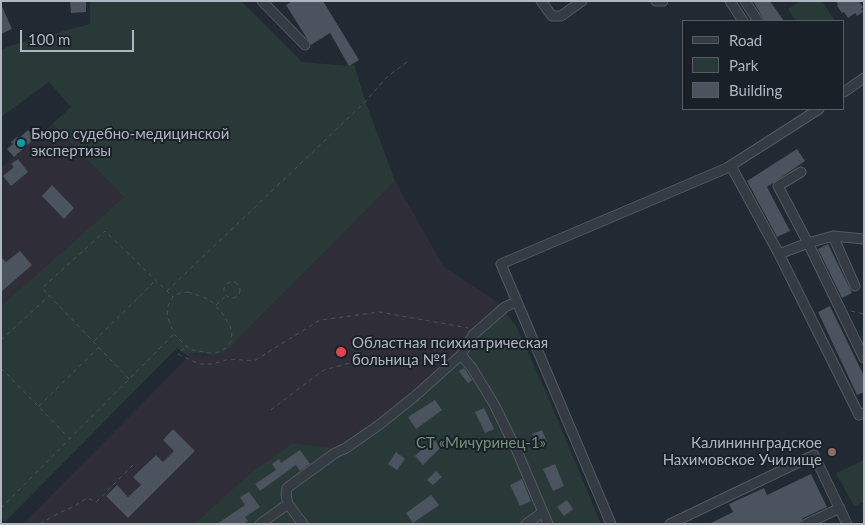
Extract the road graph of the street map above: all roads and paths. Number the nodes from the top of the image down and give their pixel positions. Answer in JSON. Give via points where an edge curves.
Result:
{"nodes":[{"id":1,"x":541,"y":1,"type":"edge"},
{"id":2,"x":582,"y":1,"type":"edge"},
{"id":3,"x":656,"y":1,"type":"edge"},
{"id":4,"x":663,"y":1,"type":"edge"},
{"id":5,"x":730,"y":1,"type":"edge"},
{"id":6,"x":745,"y":1,"type":"edge"},
{"id":7,"x":267,"y":2,"type":"edge"},
{"id":8,"x":742,"y":20,"type":"edge"},
{"id":9,"x":757,"y":20,"type":"edge"},
{"id":10,"x":305,"y":45,"type":"dead end"},
{"id":11,"x":407,"y":62,"type":"dead end"},
{"id":12,"x":864,"y":78,"type":"edge"},
{"id":13,"x":845,"y":91,"type":"edge"},
{"id":14,"x":804,"y":113,"type":"edge"},
{"id":15,"x":731,"y":166,"type":"junction"},
{"id":16,"x":801,"y":172,"type":"dead end"},
{"id":17,"x":833,"y":236,"type":"junction"},
{"id":18,"x":864,"y":239,"type":"edge"},
{"id":19,"x":808,"y":243,"type":"junction"},
{"id":20,"x":779,"y":254,"type":"junction"},
{"id":21,"x":156,"y":280,"type":"junction"},
{"id":22,"x":855,"y":286,"type":"dead end"},
{"id":23,"x":167,"y":291,"type":"junction"},
{"id":24,"x":49,"y":296,"type":"junction"},
{"id":25,"x":226,"y":296,"type":"junction"},
{"id":26,"x":173,"y":297,"type":"junction"},
{"id":27,"x":516,"y":302,"type":"junction"},
{"id":28,"x":215,"y":305,"type":"junction"},
{"id":29,"x":848,"y":310,"type":"dead end"},
{"id":30,"x":864,"y":314,"type":"edge"},
{"id":31,"x":478,"y":330,"type":"junction"},
{"id":32,"x":174,"y":334,"type":"junction"},
{"id":33,"x":1,"y":340,"type":"edge"},
{"id":34,"x":94,"y":342,"type":"junction"},
{"id":35,"x":186,"y":346,"type":"junction"},
{"id":36,"x":99,"y":347,"type":"junction"},
{"id":37,"x":181,"y":351,"type":"dead end"},
{"id":38,"x":178,"y":354,"type":"dead end"},
{"id":39,"x":461,"y":355,"type":"junction"},
{"id":40,"x":864,"y":358,"type":"edge"},
{"id":41,"x":1,"y":368,"type":"edge"},
{"id":42,"x":129,"y":379,"type":"junction"},
{"id":43,"x":39,"y":406,"type":"junction"},
{"id":44,"x":271,"y":410,"type":"dead end"},
{"id":45,"x":864,"y":413,"type":"edge"},
{"id":46,"x":70,"y":438,"type":"junction"},
{"id":47,"x":134,"y":464,"type":"dead end"},
{"id":48,"x":288,"y":504,"type":"junction"},
{"id":49,"x":1,"y":508,"type":"edge"},
{"id":50,"x":840,"y":508,"type":"junction"},
{"id":51,"x":543,"y":512,"type":"junction"},
{"id":52,"x":40,"y":524,"type":"edge"},
{"id":53,"x":260,"y":524,"type":"edge"},
{"id":54,"x":303,"y":524,"type":"edge"},
{"id":55,"x":526,"y":524,"type":"edge"},
{"id":56,"x":548,"y":524,"type":"edge"},
{"id":57,"x":611,"y":524,"type":"edge"},
{"id":58,"x":670,"y":524,"type":"edge"},
{"id":59,"x":806,"y":524,"type":"edge"},
{"id":60,"x":847,"y":524,"type":"edge"}],
"edges":[{"from":1,"to":2,"type":"street","via":[[552,16],[561,16]]},
{"from":3,"to":4,"type":"street"},
{"from":5,"to":8,"type":"street"},
{"from":6,"to":9,"type":"street"},
{"from":7,"to":10,"type":"street"},
{"from":11,"to":23,"type":"path"},
{"from":12,"to":13,"type":"street"},
{"from":14,"to":15,"type":"street"},
{"from":15,"to":20,"type":"street"},
{"from":15,"to":27,"type":"street","via":[[501,264]]},
{"from":16,"to":19,"type":"street","via":[[778,186]]},
{"from":17,"to":18,"type":"street"},
{"from":17,"to":19,"type":"street"},
{"from":17,"to":22,"type":"street"},
{"from":19,"to":20,"type":"street"},
{"from":19,"to":40,"type":"street"},
{"from":20,"to":45,"type":"street","via":[[859,415]]},
{"from":21,"to":23,"type":"path"},
{"from":21,"to":24,"type":"path","via":[[105,231],[42,288]]},
{"from":21,"to":34,"type":"path"},
{"from":23,"to":26,"type":"path"},
{"from":24,"to":33,"type":"path"},
{"from":24,"to":34,"type":"path"},
{"from":25,"to":25,"type":"path","via":[[227,283],[232,281],[240,285],[241,290],[234,298]]},
{"from":25,"to":28,"type":"path"},
{"from":26,"to":28,"type":"path","via":[[188,292],[203,296]]},
{"from":26,"to":32,"type":"path","via":[[167,316]]},
{"from":27,"to":31,"type":"street"},
{"from":27,"to":57,"type":"street"},
{"from":28,"to":35,"type":"path","via":[[232,334],[227,347],[210,353]]},
{"from":29,"to":30,"type":"path"},
{"from":31,"to":38,"type":"path","via":[[380,312],[320,320],[254,361],[229,359],[199,364]]},
{"from":31,"to":39,"type":"street"},
{"from":32,"to":35,"type":"path"},
{"from":32,"to":42,"type":"path"},
{"from":34,"to":36,"type":"path"},
{"from":35,"to":37,"type":"path"},
{"from":36,"to":42,"type":"path"},
{"from":36,"to":43,"type":"path"},
{"from":39,"to":44,"type":"path","via":[[444,343],[423,360],[408,365],[383,358],[324,370]]},
{"from":39,"to":48,"type":"street","via":[[379,426],[287,488]]},
{"from":39,"to":51,"type":"street","via":[[494,404]]},
{"from":41,"to":43,"type":"path"},
{"from":42,"to":46,"type":"path"},
{"from":43,"to":46,"type":"path"},
{"from":46,"to":49,"type":"path"},
{"from":47,"to":52,"type":"path","via":[[96,502],[87,498]]},
{"from":48,"to":53,"type":"street"},
{"from":48,"to":54,"type":"street"},
{"from":50,"to":58,"type":"street","via":[[814,455]]},
{"from":50,"to":59,"type":"street"},
{"from":50,"to":60,"type":"street"},
{"from":51,"to":55,"type":"street"},
{"from":51,"to":56,"type":"street"}]}
